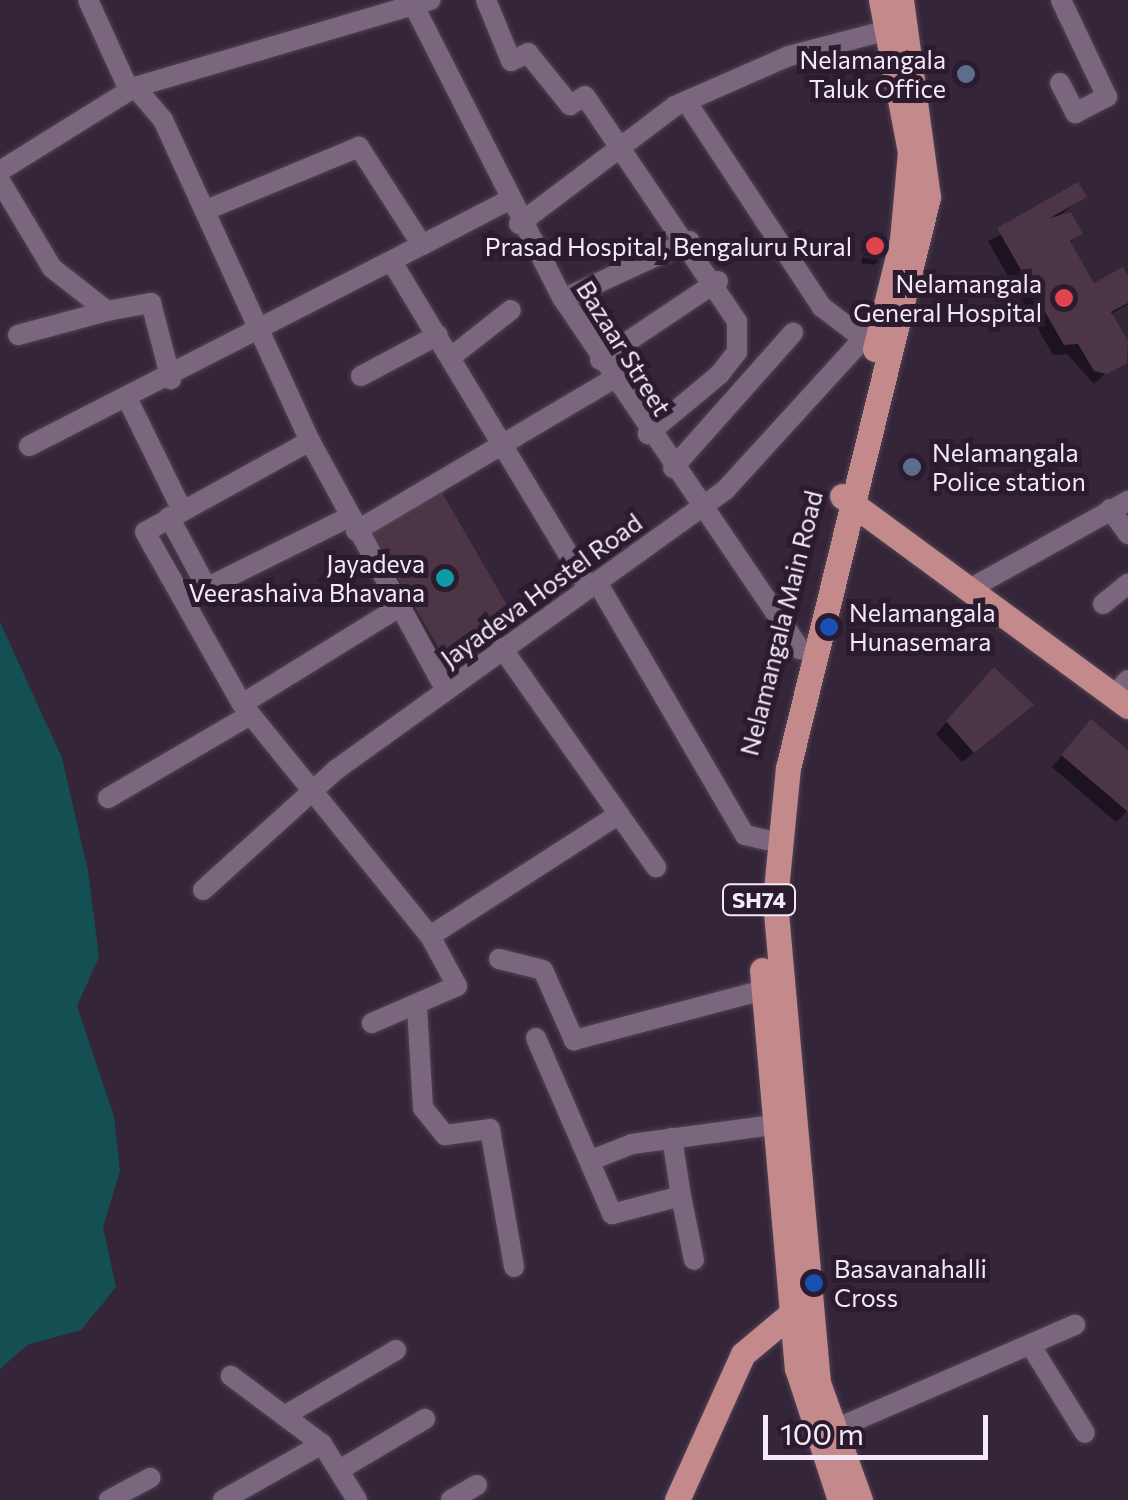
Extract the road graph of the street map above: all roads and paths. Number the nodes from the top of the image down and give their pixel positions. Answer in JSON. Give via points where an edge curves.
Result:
{"nodes":[{"id":1,"x":88,"y":0,"type":"edge"},
{"id":2,"x":486,"y":0,"type":"edge"},
{"id":3,"x":880,"y":0,"type":"edge"},
{"id":4,"x":901,"y":0,"type":"edge"},
{"id":5,"x":1061,"y":0,"type":"edge"},
{"id":6,"x":418,"y":1,"type":"edge"},
{"id":7,"x":888,"y":30,"type":"junction"},
{"id":8,"x":1060,"y":82,"type":"dead end"},
{"id":9,"x":132,"y":88,"type":"junction"},
{"id":10,"x":686,"y":101,"type":"junction"},
{"id":11,"x":623,"y":150,"type":"junction"},
{"id":12,"x":1,"y":169,"type":"edge"},
{"id":13,"x":507,"y":200,"type":"junction"},
{"id":14,"x":206,"y":210,"type":"junction"},
{"id":15,"x":519,"y":224,"type":"junction"},
{"id":16,"x":689,"y":241,"type":"junction"},
{"id":17,"x":422,"y":244,"type":"junction"},
{"id":18,"x":392,"y":262,"type":"junction"},
{"id":19,"x":718,"y":282,"type":"junction"},
{"id":20,"x":563,"y":299,"type":"junction"},
{"id":21,"x":884,"y":308,"type":"junction"},
{"id":22,"x":511,"y":310,"type":"dead end"},
{"id":23,"x":106,"y":311,"type":"junction"},
{"id":24,"x":792,"y":333,"type":"dead end"},
{"id":25,"x":258,"y":334,"type":"junction"},
{"id":26,"x":18,"y":335,"type":"dead end"},
{"id":27,"x":438,"y":336,"type":"junction"},
{"id":28,"x":864,"y":339,"type":"junction"},
{"id":29,"x":451,"y":357,"type":"junction"},
{"id":30,"x":600,"y":360,"type":"junction"},
{"id":31,"x":361,"y":376,"type":"dead end"},
{"id":32,"x":171,"y":378,"type":"junction"},
{"id":33,"x":613,"y":379,"type":"junction"},
{"id":34,"x":129,"y":402,"type":"junction"},
{"id":35,"x":648,"y":434,"type":"junction"},
{"id":36,"x":310,"y":440,"type":"junction"},
{"id":37,"x":29,"y":446,"type":"dead end"},
{"id":38,"x":501,"y":448,"type":"junction"},
{"id":39,"x":674,"y":468,"type":"junction"},
{"id":40,"x":850,"y":491,"type":"junction"},
{"id":41,"x":1119,"y":505,"type":"edge"},
{"id":42,"x":703,"y":507,"type":"junction"},
{"id":43,"x":175,"y":513,"type":"junction"},
{"id":44,"x":352,"y":524,"type":"junction"},
{"id":45,"x":1128,"y":534,"type":"edge"},
{"id":46,"x":981,"y":582,"type":"junction"},
{"id":47,"x":1128,"y":584,"type":"edge"},
{"id":48,"x":593,"y":585,"type":"junction"},
{"id":49,"x":206,"y":588,"type":"junction"},
{"id":50,"x":186,"y":598,"type":"junction"},
{"id":51,"x":1103,"y":604,"type":"dead end"},
{"id":52,"x":396,"y":609,"type":"junction"},
{"id":53,"x":502,"y":648,"type":"junction"},
{"id":54,"x":800,"y":649,"type":"junction"},
{"id":55,"x":445,"y":689,"type":"junction"},
{"id":56,"x":1127,"y":690,"type":"edge"},
{"id":57,"x":246,"y":709,"type":"junction"},
{"id":58,"x":320,"y":792,"type":"junction"},
{"id":59,"x":108,"y":798,"type":"dead end"},
{"id":60,"x":619,"y":814,"type":"junction"},
{"id":61,"x":766,"y":840,"type":"junction"},
{"id":62,"x":656,"y":867,"type":"dead end"},
{"id":63,"x":203,"y":890,"type":"dead end"},
{"id":64,"x":430,"y":936,"type":"junction"},
{"id":65,"x":499,"y":959,"type":"dead end"},
{"id":66,"x":772,"y":987,"type":"junction"},
{"id":67,"x":416,"y":1007,"type":"junction"},
{"id":68,"x":372,"y":1023,"type":"dead end"},
{"id":69,"x":536,"y":1038,"type":"dead end"},
{"id":70,"x":781,"y":1124,"type":"junction"},
{"id":71,"x":672,"y":1138,"type":"junction"},
{"id":72,"x":594,"y":1159,"type":"junction"},
{"id":73,"x":681,"y":1196,"type":"junction"},
{"id":74,"x":694,"y":1260,"type":"dead end"},
{"id":75,"x":514,"y":1266,"type":"dead end"},
{"id":76,"x":798,"y":1307,"type":"junction"},
{"id":77,"x":1075,"y":1326,"type":"dead end"},
{"id":78,"x":1031,"y":1346,"type":"junction"},
{"id":79,"x":396,"y":1350,"type":"dead end"},
{"id":80,"x":231,"y":1376,"type":"dead end"},
{"id":81,"x":284,"y":1416,"type":"junction"},
{"id":82,"x":425,"y":1419,"type":"dead end"},
{"id":83,"x":832,"y":1430,"type":"junction"},
{"id":84,"x":1085,"y":1433,"type":"dead end"},
{"id":85,"x":322,"y":1444,"type":"junction"},
{"id":86,"x":341,"y":1469,"type":"junction"},
{"id":87,"x":150,"y":1478,"type":"dead end"},
{"id":88,"x":477,"y":1484,"type":"dead end"},
{"id":89,"x":109,"y":1500,"type":"edge"},
{"id":90,"x":223,"y":1500,"type":"edge"},
{"id":91,"x":356,"y":1500,"type":"edge"},
{"id":92,"x":452,"y":1500,"type":"edge"},
{"id":93,"x":677,"y":1500,"type":"edge"},
{"id":94,"x":840,"y":1500,"type":"edge"},
{"id":95,"x":860,"y":1500,"type":"edge"}],
"edges":[{"from":1,"to":9,"type":"street"},
{"from":2,"to":11,"type":"street","via":[[511,60],[528,53],[570,105],[584,96]]},
{"from":3,"to":7,"type":"main road","name":"Nelamangala Main Road"},
{"from":4,"to":40,"type":"main road","via":[[928,197]]},
{"from":5,"to":8,"type":"street","via":[[1107,97],[1074,113]]},
{"from":6,"to":9,"type":"street"},
{"from":6,"to":13,"type":"street","name":"Bazaar Street"},
{"from":7,"to":10,"type":"street","via":[[789,56]]},
{"from":7,"to":21,"type":"main road","name":"Nelamangala Main Road","via":[[910,152]]},
{"from":9,"to":12,"type":"street"},
{"from":9,"to":14,"type":"street","via":[[164,120]]},
{"from":10,"to":11,"type":"street"},
{"from":10,"to":28,"type":"street","via":[[822,306]]},
{"from":11,"to":15,"type":"street"},
{"from":11,"to":16,"type":"street"},
{"from":12,"to":23,"type":"street","via":[[52,268]]},
{"from":13,"to":15,"type":"street","name":"Bazaar Street"},
{"from":13,"to":17,"type":"street"},
{"from":14,"to":17,"type":"street","via":[[359,147]]},
{"from":14,"to":25,"type":"street"},
{"from":15,"to":20,"type":"street","name":"Bazaar Street"},
{"from":16,"to":19,"type":"street"},
{"from":16,"to":20,"type":"street"},
{"from":17,"to":18,"type":"street"},
{"from":18,"to":25,"type":"street"},
{"from":18,"to":27,"type":"street"},
{"from":19,"to":30,"type":"street"},
{"from":19,"to":35,"type":"street","via":[[737,320],[736,352]]},
{"from":20,"to":30,"type":"street","name":"Bazaar Street"},
{"from":21,"to":28,"type":"street","name":"Jayadeva Hostel Road"},
{"from":21,"to":40,"type":"main road","name":"Nelamangala Main Road"},
{"from":22,"to":29,"type":"street"},
{"from":23,"to":26,"type":"street"},
{"from":23,"to":32,"type":"street","via":[[151,303]]},
{"from":24,"to":39,"type":"street"},
{"from":25,"to":32,"type":"street"},
{"from":25,"to":36,"type":"street"},
{"from":27,"to":29,"type":"street"},
{"from":27,"to":31,"type":"street"},
{"from":28,"to":42,"type":"street","name":"Jayadeva Hostel Road"},
{"from":29,"to":38,"type":"street"},
{"from":30,"to":33,"type":"street","name":"Bazaar Street"},
{"from":32,"to":34,"type":"street"},
{"from":33,"to":35,"type":"street","name":"Bazaar Street"},
{"from":33,"to":38,"type":"street"},
{"from":34,"to":37,"type":"street"},
{"from":34,"to":43,"type":"street"},
{"from":35,"to":39,"type":"street","name":"Bazaar Street"},
{"from":36,"to":43,"type":"street"},
{"from":36,"to":44,"type":"street"},
{"from":38,"to":44,"type":"street"},
{"from":38,"to":48,"type":"street"},
{"from":39,"to":42,"type":"street","name":"Bazaar Street"},
{"from":40,"to":46,"type":"main road"},
{"from":40,"to":54,"type":"main road","name":"Nelamangala Main Road","number":"SH74"},
{"from":40,"to":66,"type":"main road","number":"SH74","via":[[788,768]]},
{"from":41,"to":45,"type":"street"},
{"from":41,"to":46,"type":"street"},
{"from":42,"to":48,"type":"street","name":"Jayadeva Hostel Road"},
{"from":42,"to":54,"type":"street","name":"Bazaar Street"},
{"from":43,"to":49,"type":"street"},
{"from":43,"to":50,"type":"street","via":[[144,532]]},
{"from":44,"to":49,"type":"street"},
{"from":44,"to":52,"type":"street"},
{"from":46,"to":56,"type":"main road"},
{"from":47,"to":51,"type":"street"},
{"from":48,"to":53,"type":"street","name":"Jayadeva Hostel Road"},
{"from":48,"to":61,"type":"street","via":[[746,835]]},
{"from":49,"to":50,"type":"street"},
{"from":50,"to":57,"type":"street"},
{"from":52,"to":55,"type":"street"},
{"from":52,"to":57,"type":"street"},
{"from":53,"to":55,"type":"street","name":"Jayadeva Hostel Road"},
{"from":53,"to":60,"type":"street"},
{"from":54,"to":61,"type":"main road","name":"Nelamangala Main Road","number":"SH74"},
{"from":55,"to":58,"type":"street","name":"Jayadeva Hostel Road","via":[[338,769]]},
{"from":57,"to":58,"type":"street"},
{"from":57,"to":59,"type":"street"},
{"from":58,"to":63,"type":"street","name":"Jayadeva Hostel Road"},
{"from":58,"to":64,"type":"street"},
{"from":60,"to":62,"type":"street"},
{"from":60,"to":64,"type":"street"},
{"from":61,"to":66,"type":"main road","name":"Nelamangala Main Road","number":"SH74"},
{"from":64,"to":67,"type":"street","via":[[457,986]]},
{"from":65,"to":66,"type":"street","via":[[543,970],[574,1040]]},
{"from":66,"to":70,"type":"main road","name":"Nelamangala Main Road","number":"SH74"},
{"from":67,"to":68,"type":"street"},
{"from":67,"to":75,"type":"street","via":[[423,1108],[445,1135],[490,1129]]},
{"from":69,"to":72,"type":"street"},
{"from":70,"to":71,"type":"street"},
{"from":70,"to":76,"type":"main road","number":"SH74"},
{"from":71,"to":72,"type":"street"},
{"from":71,"to":73,"type":"street"},
{"from":72,"to":73,"type":"street","via":[[616,1216]]},
{"from":73,"to":74,"type":"street"},
{"from":76,"to":83,"type":"main road"},
{"from":76,"to":93,"type":"main road","via":[[744,1354]]},
{"from":76,"to":94,"type":"main road","via":[[797,1368]]},
{"from":77,"to":78,"type":"street"},
{"from":78,"to":83,"type":"street"},
{"from":78,"to":84,"type":"street"},
{"from":79,"to":81,"type":"street"},
{"from":80,"to":81,"type":"street"},
{"from":81,"to":85,"type":"street"},
{"from":82,"to":86,"type":"street"},
{"from":83,"to":95,"type":"main road"},
{"from":85,"to":86,"type":"street"},
{"from":85,"to":90,"type":"street"},
{"from":86,"to":91,"type":"street"},
{"from":87,"to":89,"type":"street"},
{"from":88,"to":92,"type":"street"}]}
